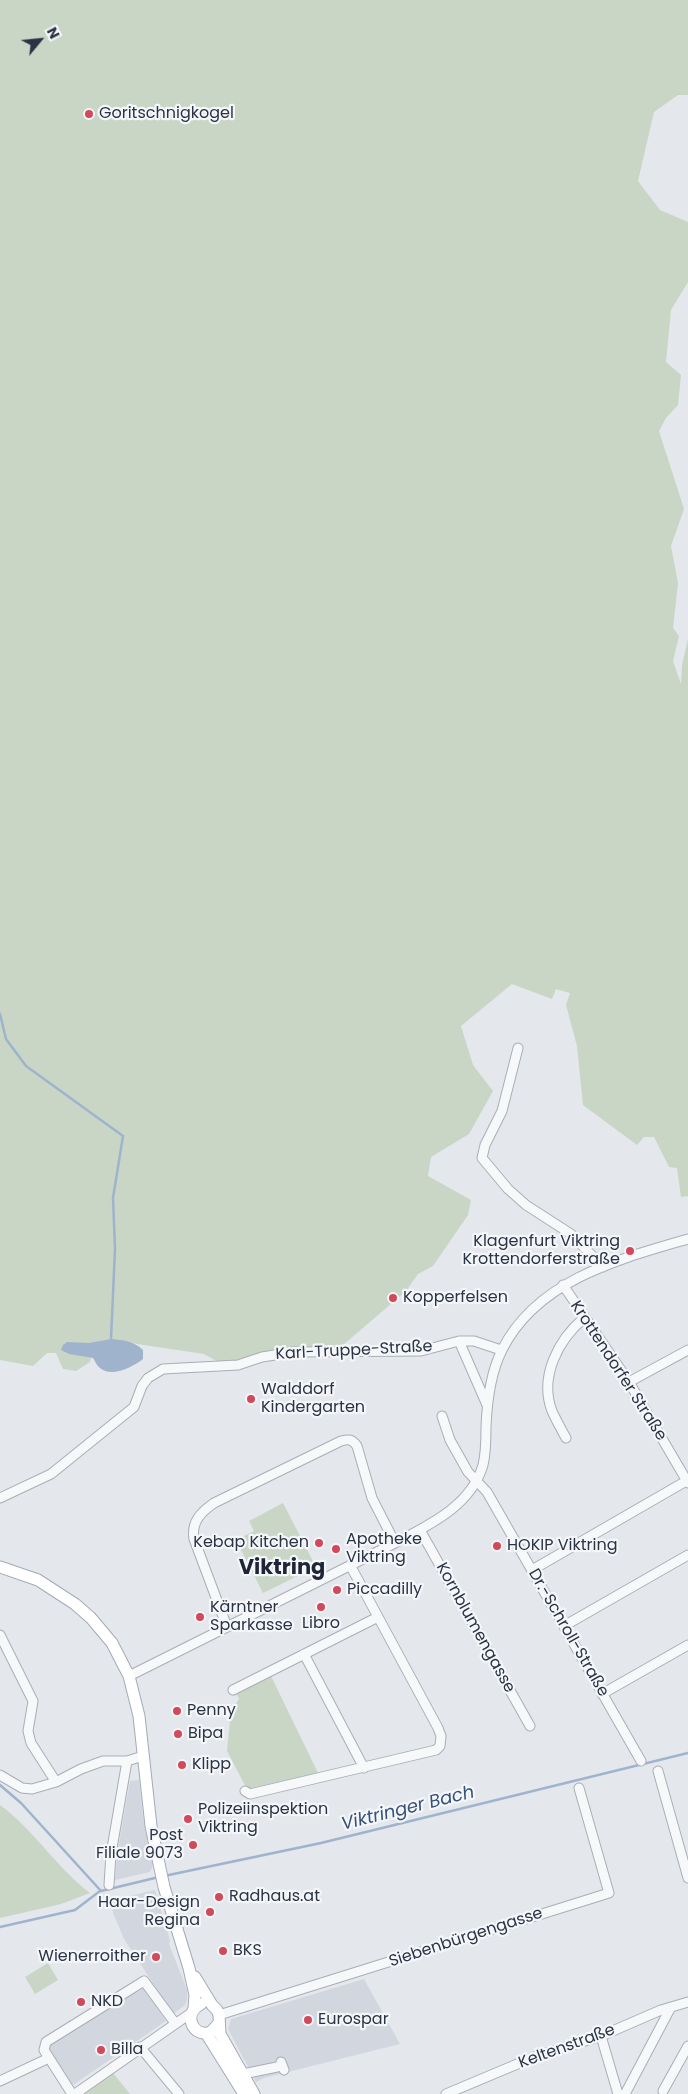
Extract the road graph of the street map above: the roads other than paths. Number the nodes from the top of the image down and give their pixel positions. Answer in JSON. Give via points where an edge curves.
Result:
{"nodes":[{"id":1,"x":518,"y":1048,"type":"dead end"},
{"id":2,"x":688,"y":1239,"type":"edge"},
{"id":3,"x":603,"y":1266,"type":"junction"},
{"id":4,"x":563,"y":1285,"type":"junction"},
{"id":5,"x":584,"y":1318,"type":"junction"},
{"id":6,"x":459,"y":1341,"type":"junction"},
{"id":7,"x":501,"y":1350,"type":"junction"},
{"id":8,"x":688,"y":1350,"type":"edge"},
{"id":9,"x":629,"y":1382,"type":"junction"},
{"id":10,"x":487,"y":1405,"type":"junction"},
{"id":11,"x":442,"y":1416,"type":"dead end"},
{"id":12,"x":566,"y":1438,"type":"dead end"},
{"id":13,"x":476,"y":1481,"type":"junction"},
{"id":14,"x":688,"y":1482,"type":"edge"},
{"id":15,"x":0,"y":1498,"type":"edge"},
{"id":16,"x":420,"y":1530,"type":"junction"},
{"id":17,"x":395,"y":1543,"type":"junction"},
{"id":18,"x":688,"y":1556,"type":"edge"},
{"id":19,"x":350,"y":1566,"type":"junction"},
{"id":20,"x":0,"y":1567,"type":"edge"},
{"id":21,"x":532,"y":1570,"type":"junction"},
{"id":22,"x":378,"y":1617,"type":"junction"},
{"id":23,"x":564,"y":1626,"type":"junction"},
{"id":24,"x":227,"y":1627,"type":"junction"},
{"id":25,"x":0,"y":1635,"type":"edge"},
{"id":26,"x":688,"y":1645,"type":"edge"},
{"id":27,"x":304,"y":1654,"type":"junction"},
{"id":28,"x":129,"y":1676,"type":"junction"},
{"id":29,"x":233,"y":1690,"type":"dead end"},
{"id":30,"x":602,"y":1694,"type":"junction"},
{"id":31,"x":530,"y":1726,"type":"dead end"},
{"id":32,"x":144,"y":1756,"type":"junction"},
{"id":33,"x":127,"y":1761,"type":"junction"},
{"id":34,"x":641,"y":1761,"type":"dead end"},
{"id":35,"x":364,"y":1768,"type":"junction"},
{"id":36,"x":658,"y":1771,"type":"dead end"},
{"id":37,"x":0,"y":1775,"type":"edge"},
{"id":38,"x":56,"y":1782,"type":"junction"},
{"id":39,"x":579,"y":1788,"type":"dead end"},
{"id":40,"x":245,"y":1791,"type":"dead end"},
{"id":41,"x":688,"y":1878,"type":"edge"},
{"id":42,"x":109,"y":1884,"type":"dead end"},
{"id":43,"x":189,"y":1968,"type":"junction"},
{"id":44,"x":688,"y":2002,"type":"edge"},
{"id":45,"x":212,"y":2006,"type":"junction"},
{"id":46,"x":671,"y":2007,"type":"junction"},
{"id":47,"x":192,"y":2015,"type":"junction"},
{"id":48,"x":219,"y":2019,"type":"junction"},
{"id":49,"x":175,"y":2023,"type":"junction"},
{"id":50,"x":206,"y":2034,"type":"junction"},
{"id":51,"x":601,"y":2036,"type":"junction"},
{"id":52,"x":688,"y":2046,"type":"edge"},
{"id":53,"x":140,"y":2047,"type":"junction"},
{"id":54,"x":49,"y":2058,"type":"junction"},
{"id":55,"x":281,"y":2066,"type":"dead end"},
{"id":56,"x":242,"y":2074,"type":"junction"},
{"id":57,"x":0,"y":2081,"type":"edge"},
{"id":58,"x":663,"y":2091,"type":"dead end"},
{"id":59,"x":74,"y":2094,"type":"edge"},
{"id":60,"x":179,"y":2094,"type":"edge"},
{"id":61,"x":244,"y":2094,"type":"edge"},
{"id":62,"x":254,"y":2094,"type":"edge"},
{"id":63,"x":446,"y":2094,"type":"edge"},
{"id":64,"x":618,"y":2094,"type":"edge"},
{"id":65,"x":625,"y":2094,"type":"edge"}],
"edges":[{"from":1,"to":3,"type":"street","via":[[502,1111],[482,1158],[508,1189],[526,1205],[571,1234]]},
{"from":2,"to":3,"type":"street"},
{"from":3,"to":4,"type":"street"},
{"from":4,"to":5,"type":"street","name":"Krottendorfer Straße"},
{"from":4,"to":7,"type":"street","via":[[526,1315]]},
{"from":5,"to":9,"type":"street","name":"Krottendorfer Straße"},
{"from":5,"to":12,"type":"street","via":[[564,1339],[551,1362],[548,1385],[551,1409]]},
{"from":6,"to":7,"type":"street","name":"Karl-Truppe-Straße"},
{"from":6,"to":10,"type":"street"},
{"from":6,"to":15,"type":"street","name":"Karl-Truppe-Straße","via":[[421,1351],[294,1352],[238,1364],[163,1369],[148,1378],[134,1407],[64,1464],[44,1478]]},
{"from":7,"to":10,"type":"street"},
{"from":8,"to":9,"type":"street"},
{"from":9,"to":14,"type":"street","name":"Krottendorfer Straße"},
{"from":10,"to":13,"type":"street","via":[[485,1450]]},
{"from":11,"to":13,"type":"street","name":"Dr.-Schroll-Straße","via":[[450,1440]]},
{"from":13,"to":16,"type":"street","via":[[457,1504]]},
{"from":13,"to":21,"type":"street","name":"Dr.-Schroll-Straße","via":[[487,1492]]},
{"from":14,"to":21,"type":"street"},
{"from":16,"to":17,"type":"street"},
{"from":16,"to":31,"type":"street","name":"Kornblumengasse"},
{"from":17,"to":19,"type":"street"},
{"from":17,"to":24,"type":"street","via":[[372,1498],[357,1446],[349,1439],[214,1503],[200,1515],[192,1531]]},
{"from":18,"to":23,"type":"street"},
{"from":19,"to":22,"type":"street"},
{"from":19,"to":24,"type":"street"},
{"from":20,"to":28,"type":"main road","via":[[38,1580],[76,1604],[112,1643]]},
{"from":21,"to":23,"type":"street","name":"Dr.-Schroll-Straße"},
{"from":22,"to":27,"type":"street"},
{"from":22,"to":35,"type":"street","via":[[438,1728],[441,1742],[436,1750]]},
{"from":23,"to":30,"type":"street","name":"Dr.-Schroll-Straße"},
{"from":24,"to":28,"type":"street"},
{"from":25,"to":38,"type":"street","via":[[33,1701],[28,1732],[31,1743]]},
{"from":26,"to":30,"type":"street"},
{"from":27,"to":29,"type":"street"},
{"from":27,"to":35,"type":"street"},
{"from":28,"to":32,"type":"main road"},
{"from":30,"to":34,"type":"street","name":"Dr.-Schroll-Straße"},
{"from":32,"to":33,"type":"street"},
{"from":32,"to":43,"type":"main road","via":[[159,1865]]},
{"from":33,"to":38,"type":"street","via":[[103,1761]]},
{"from":33,"to":42,"type":"street"},
{"from":35,"to":40,"type":"street","via":[[250,1794]]},
{"from":36,"to":41,"type":"street"},
{"from":37,"to":38,"type":"street","via":[[28,1790]]},
{"from":39,"to":48,"type":"street","name":"Siebenbürgengasse","via":[[609,1893]]},
{"from":43,"to":45,"type":"main road"},
{"from":43,"to":47,"type":"main road","via":[[195,1995]]},
{"from":44,"to":46,"type":"street","name":"Keltenstraße"},
{"from":45,"to":47,"type":"main road","via":[[203,2004]]},
{"from":45,"to":48,"type":"main road"},
{"from":46,"to":51,"type":"street","name":"Keltenstraße"},
{"from":46,"to":65,"type":"street"},
{"from":47,"to":49,"type":"street"},
{"from":47,"to":50,"type":"main road","via":[[200,2033]]},
{"from":48,"to":50,"type":"main road","via":[[214,2030]]},
{"from":48,"to":56,"type":"main road","via":[[220,2034]]},
{"from":49,"to":53,"type":"street"},
{"from":49,"to":54,"type":"street","via":[[144,1981],[46,2042],[44,2050]]},
{"from":50,"to":61,"type":"main road"},
{"from":51,"to":63,"type":"street","name":"Keltenstraße","via":[[534,2057]]},
{"from":51,"to":64,"type":"street"},
{"from":52,"to":58,"type":"street"},
{"from":53,"to":59,"type":"street"},
{"from":53,"to":60,"type":"street"},
{"from":54,"to":57,"type":"street"},
{"from":54,"to":59,"type":"street"},
{"from":55,"to":56,"type":"street"},
{"from":56,"to":62,"type":"main road"}]}
